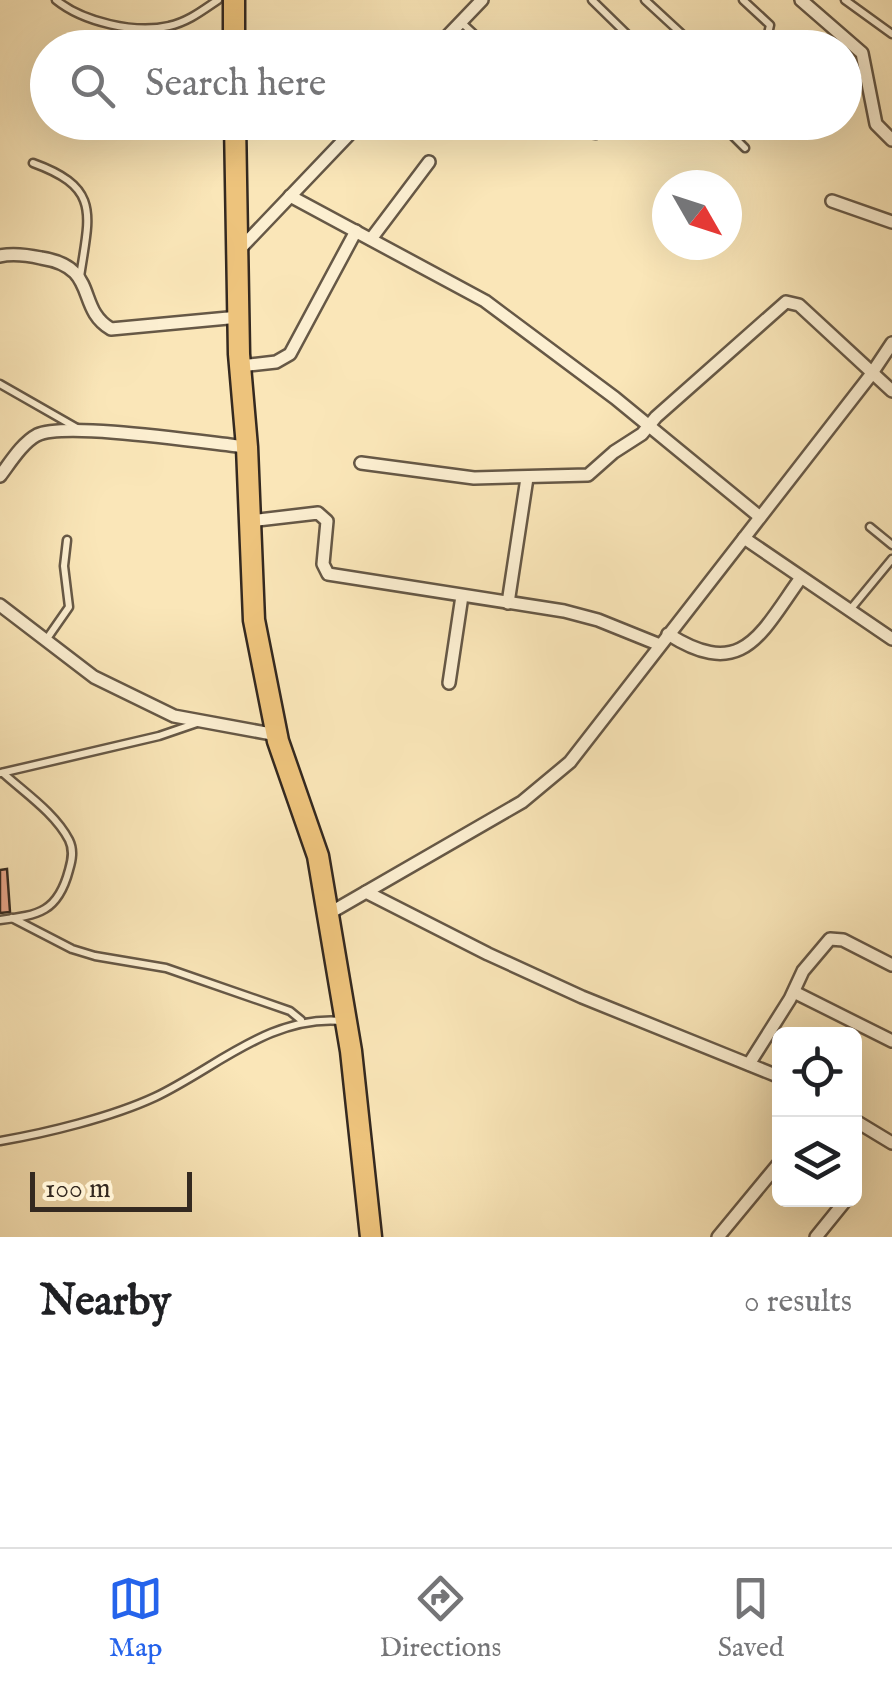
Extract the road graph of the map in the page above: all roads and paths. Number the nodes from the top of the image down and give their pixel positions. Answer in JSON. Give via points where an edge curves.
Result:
{"nodes":[{"id":1,"x":56,"y":0,"type":"edge"},
{"id":2,"x":218,"y":0,"type":"edge"},
{"id":3,"x":234,"y":0,"type":"edge"},
{"id":4,"x":482,"y":0,"type":"edge"},
{"id":5,"x":592,"y":0,"type":"edge"},
{"id":6,"x":645,"y":0,"type":"edge"},
{"id":7,"x":744,"y":0,"type":"edge"},
{"id":8,"x":801,"y":0,"type":"edge"},
{"id":9,"x":845,"y":0,"type":"edge"},
{"id":10,"x":461,"y":22,"type":"junction"},
{"id":11,"x":234,"y":30,"type":"edge"},
{"id":12,"x":453,"y":30,"type":"edge"},
{"id":13,"x":470,"y":30,"type":"edge"},
{"id":14,"x":623,"y":30,"type":"edge"},
{"id":15,"x":678,"y":30,"type":"edge"},
{"id":16,"x":769,"y":30,"type":"edge"},
{"id":17,"x":836,"y":30,"type":"edge"},
{"id":18,"x":892,"y":34,"type":"edge"},
{"id":19,"x":862,"y":53,"type":"edge"},
{"id":20,"x":235,"y":140,"type":"edge"},
{"id":21,"x":343,"y":140,"type":"edge"},
{"id":22,"x":737,"y":140,"type":"edge"},
{"id":23,"x":892,"y":140,"type":"edge"},
{"id":24,"x":745,"y":148,"type":"dead end"},
{"id":25,"x":429,"y":162,"type":"dead end"},
{"id":26,"x":33,"y":163,"type":"dead end"},
{"id":27,"x":290,"y":196,"type":"junction"},
{"id":28,"x":832,"y":201,"type":"dead end"},
{"id":29,"x":892,"y":222,"type":"edge"},
{"id":30,"x":356,"y":231,"type":"junction"},
{"id":31,"x":371,"y":239,"type":"junction"},
{"id":32,"x":238,"y":250,"type":"junction"},
{"id":33,"x":0,"y":256,"type":"edge"},
{"id":34,"x":80,"y":278,"type":"junction"},
{"id":35,"x":239,"y":317,"type":"junction"},
{"id":36,"x":892,"y":343,"type":"edge"},
{"id":37,"x":240,"y":366,"type":"junction"},
{"id":38,"x":872,"y":372,"type":"junction"},
{"id":39,"x":0,"y":384,"type":"edge"},
{"id":40,"x":892,"y":391,"type":"edge"},
{"id":41,"x":649,"y":425,"type":"junction"},
{"id":42,"x":82,"y":431,"type":"junction"},
{"id":43,"x":248,"y":447,"type":"junction"},
{"id":44,"x":361,"y":463,"type":"dead end"},
{"id":45,"x":0,"y":476,"type":"edge"},
{"id":46,"x":527,"y":478,"type":"junction"},
{"id":47,"x":760,"y":517,"type":"junction"},
{"id":48,"x":250,"y":521,"type":"junction"},
{"id":49,"x":870,"y":526,"type":"dead end"},
{"id":50,"x":744,"y":538,"type":"junction"},
{"id":51,"x":66,"y":540,"type":"dead end"},
{"id":52,"x":892,"y":545,"type":"edge"},
{"id":53,"x":892,"y":559,"type":"edge"},
{"id":54,"x":800,"y":578,"type":"junction"},
{"id":55,"x":462,"y":596,"type":"junction"},
{"id":56,"x":508,"y":603,"type":"junction"},
{"id":57,"x":0,"y":605,"type":"edge"},
{"id":58,"x":849,"y":612,"type":"junction"},
{"id":59,"x":892,"y":638,"type":"edge"},
{"id":60,"x":45,"y":640,"type":"junction"},
{"id":61,"x":664,"y":640,"type":"junction"},
{"id":62,"x":449,"y":683,"type":"dead end"},
{"id":63,"x":198,"y":722,"type":"junction"},
{"id":64,"x":277,"y":735,"type":"junction"},
{"id":65,"x":2,"y":773,"type":"edge"},
{"id":66,"x":366,"y":892,"type":"junction"},
{"id":67,"x":328,"y":914,"type":"junction"},
{"id":68,"x":12,"y":918,"type":"junction"},
{"id":69,"x":0,"y":920,"type":"edge"},
{"id":70,"x":892,"y":965,"type":"edge"},
{"id":71,"x":794,"y":992,"type":"junction"},
{"id":72,"x":302,"y":1021,"type":"junction"},
{"id":73,"x":346,"y":1021,"type":"junction"},
{"id":74,"x":892,"y":1041,"type":"edge"},
{"id":75,"x":748,"y":1064,"type":"junction"},
{"id":76,"x":772,"y":1074,"type":"edge"},
{"id":77,"x":862,"y":1125,"type":"edge"},
{"id":78,"x":0,"y":1141,"type":"edge"},
{"id":79,"x":892,"y":1143,"type":"edge"},
{"id":80,"x":772,"y":1172,"type":"edge"},
{"id":81,"x":840,"y":1207,"type":"edge"},
{"id":82,"x":372,"y":1237,"type":"edge"},
{"id":83,"x":718,"y":1237,"type":"edge"},
{"id":84,"x":816,"y":1237,"type":"edge"}],
"edges":[{"from":1,"to":2,"type":"lane","via":[[85,17],[158,28],[186,21]]},
{"from":3,"to":11,"type":"main road"},
{"from":4,"to":10,"type":"street"},
{"from":5,"to":14,"type":"lane"},
{"from":6,"to":15,"type":"lane"},
{"from":7,"to":16,"type":"lane"},
{"from":8,"to":17,"type":"street"},
{"from":9,"to":18,"type":"lane"},
{"from":10,"to":12,"type":"street"},
{"from":10,"to":13,"type":"lane"},
{"from":19,"to":23,"type":"street","via":[[876,124]]},
{"from":20,"to":32,"type":"main road"},
{"from":21,"to":27,"type":"street"},
{"from":22,"to":24,"type":"lane"},
{"from":25,"to":31,"type":"street"},
{"from":26,"to":34,"type":"lane","via":[[82,192],[88,225]]},
{"from":27,"to":30,"type":"street"},
{"from":27,"to":32,"type":"street"},
{"from":28,"to":29,"type":"street"},
{"from":30,"to":31,"type":"street"},
{"from":30,"to":37,"type":"street","via":[[286,358]]},
{"from":31,"to":41,"type":"street","via":[[485,301]]},
{"from":32,"to":35,"type":"main road"},
{"from":33,"to":34,"type":"street","via":[[57,260]]},
{"from":34,"to":35,"type":"street","via":[[99,320],[111,329]]},
{"from":35,"to":37,"type":"main road"},
{"from":36,"to":38,"type":"street"},
{"from":37,"to":43,"type":"main road"},
{"from":38,"to":40,"type":"street"},
{"from":38,"to":41,"type":"street","via":[[799,304],[786,302]]},
{"from":38,"to":47,"type":"street"},
{"from":39,"to":42,"type":"lane"},
{"from":41,"to":46,"type":"street","via":[[588,475]]},
{"from":41,"to":47,"type":"street"},
{"from":42,"to":43,"type":"street"},
{"from":42,"to":45,"type":"street","via":[[38,435]]},
{"from":43,"to":48,"type":"main road"},
{"from":44,"to":46,"type":"street","via":[[426,474]]},
{"from":46,"to":56,"type":"street"},
{"from":47,"to":50,"type":"street"},
{"from":48,"to":55,"type":"street","via":[[323,514],[322,564],[328,574]]},
{"from":48,"to":64,"type":"main road","via":[[254,620]]},
{"from":49,"to":52,"type":"lane"},
{"from":50,"to":54,"type":"street"},
{"from":50,"to":61,"type":"street"},
{"from":51,"to":60,"type":"lane","via":[[70,607]]},
{"from":53,"to":58,"type":"lane"},
{"from":54,"to":58,"type":"street"},
{"from":54,"to":61,"type":"street","via":[[761,633],[738,650],[707,654]]},
{"from":55,"to":56,"type":"street"},
{"from":55,"to":62,"type":"street"},
{"from":56,"to":61,"type":"street","via":[[564,611]]},
{"from":57,"to":60,"type":"street"},
{"from":58,"to":59,"type":"street"},
{"from":60,"to":63,"type":"street","via":[[94,677]]},
{"from":61,"to":66,"type":"street","via":[[591,738],[549,781]]},
{"from":63,"to":64,"type":"street"},
{"from":63,"to":65,"type":"lane"},
{"from":64,"to":67,"type":"main road","via":[[318,856]]},
{"from":65,"to":68,"type":"lane","via":[[48,813],[72,849],[59,897],[40,913]]},
{"from":66,"to":67,"type":"street"},
{"from":66,"to":75,"type":"street","via":[[550,983]]},
{"from":67,"to":73,"type":"main road"},
{"from":68,"to":69,"type":"lane"},
{"from":68,"to":72,"type":"lane","via":[[72,949],[207,980]]},
{"from":70,"to":71,"type":"street","via":[[830,940]]},
{"from":71,"to":74,"type":"street"},
{"from":71,"to":75,"type":"street"},
{"from":72,"to":73,"type":"lane"},
{"from":72,"to":78,"type":"lane","via":[[133,1106]]},
{"from":73,"to":82,"type":"main road"},
{"from":75,"to":76,"type":"street"},
{"from":77,"to":79,"type":"street"},
{"from":80,"to":83,"type":"street"},
{"from":81,"to":84,"type":"street"}]}
